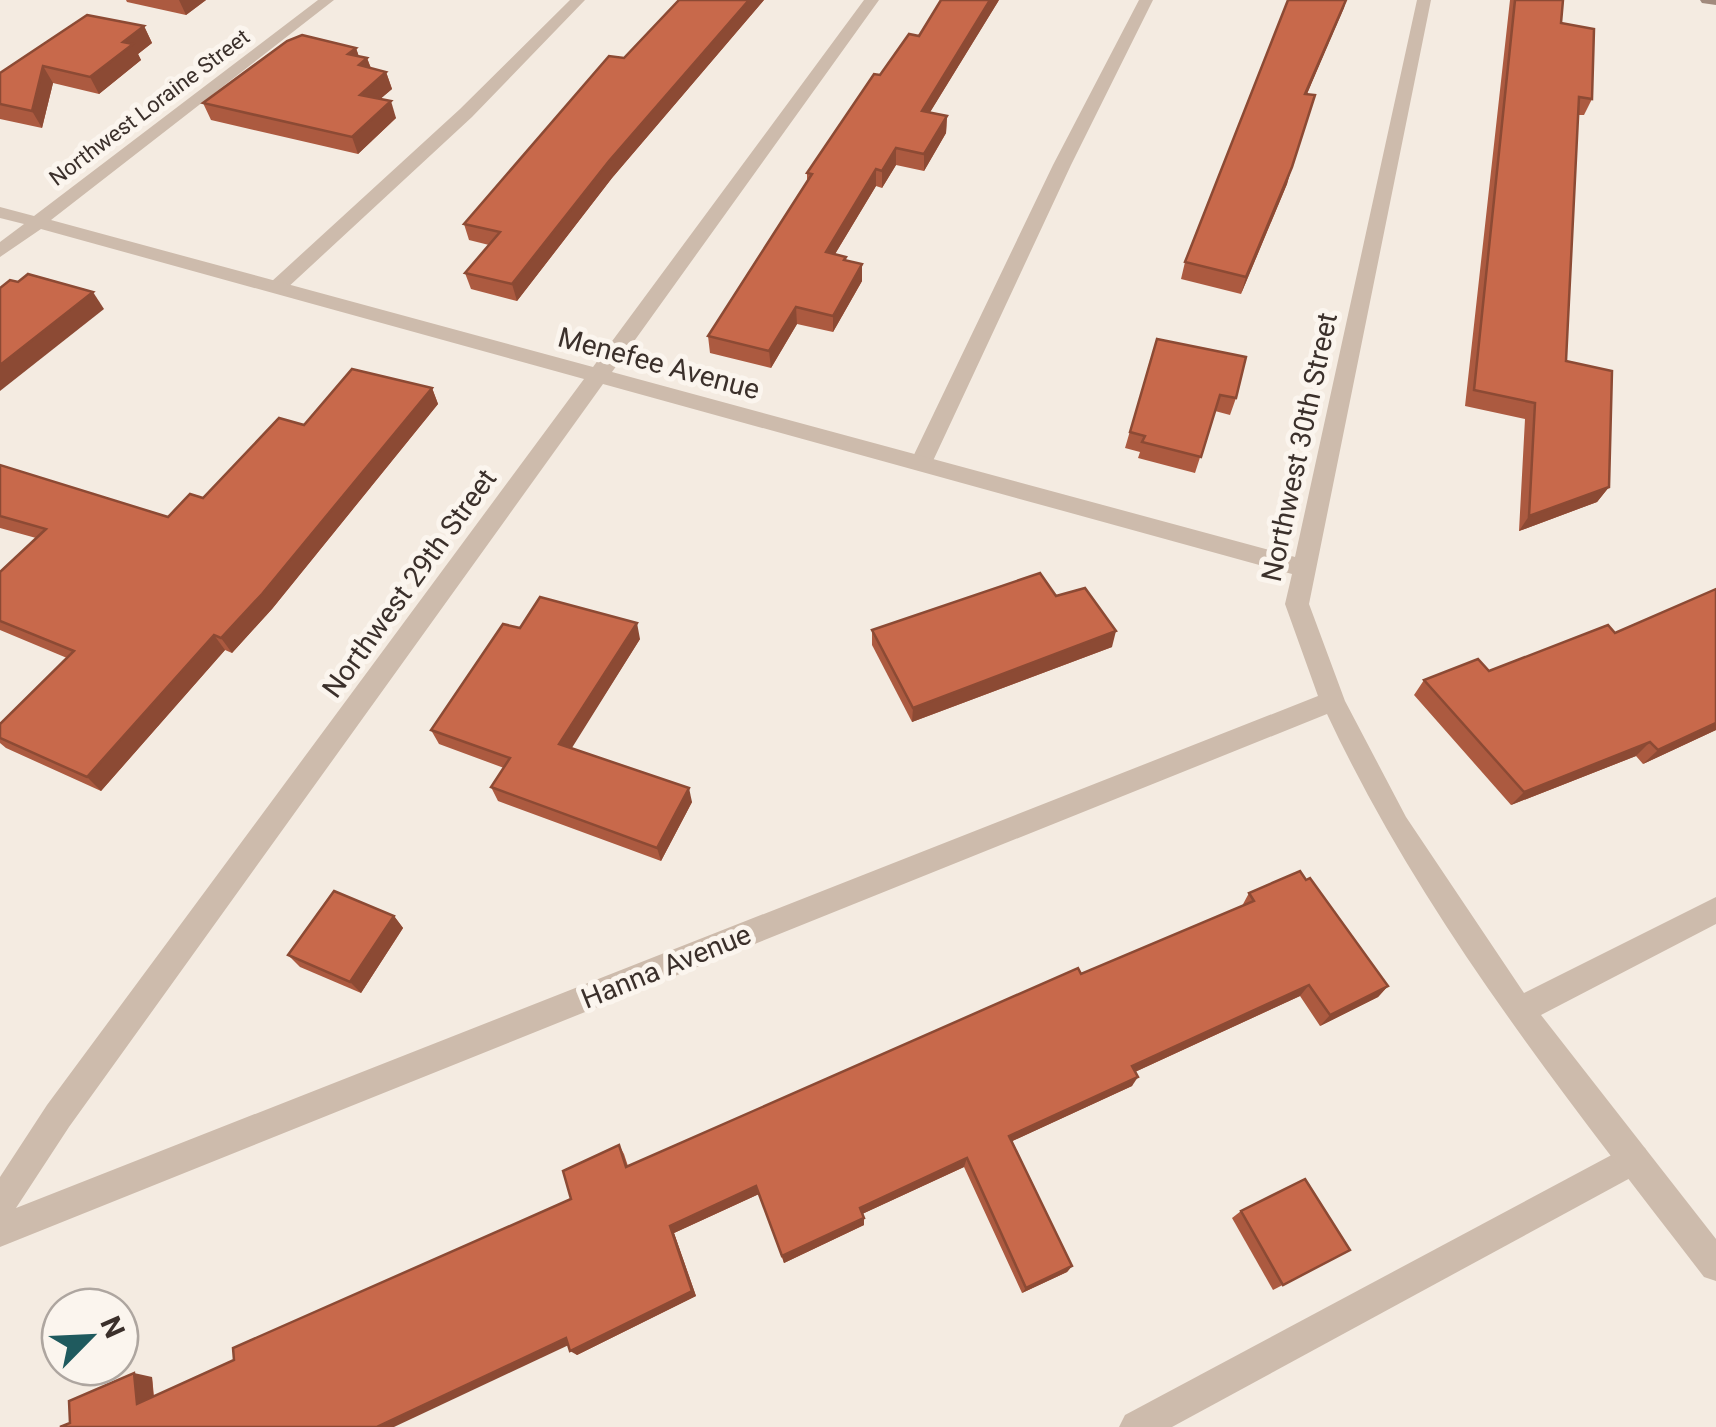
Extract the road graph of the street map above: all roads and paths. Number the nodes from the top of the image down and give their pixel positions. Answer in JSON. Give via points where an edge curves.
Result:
{"nodes":[{"id":1,"x":326,"y":0,"type":"edge"},
{"id":2,"x":578,"y":0,"type":"edge"},
{"id":3,"x":872,"y":0,"type":"edge"},
{"id":4,"x":1146,"y":0,"type":"edge"},
{"id":5,"x":1424,"y":0,"type":"edge"},
{"id":6,"x":1708,"y":0,"type":"edge"},
{"id":7,"x":1716,"y":1,"type":"edge"},
{"id":8,"x":0,"y":212,"type":"edge"},
{"id":9,"x":39,"y":220,"type":"junction"},
{"id":10,"x":0,"y":251,"type":"edge"},
{"id":11,"x":278,"y":286,"type":"junction"},
{"id":12,"x":597,"y":374,"type":"junction"},
{"id":13,"x":921,"y":464,"type":"junction"},
{"id":14,"x":1303,"y":568,"type":"junction"},
{"id":15,"x":1332,"y":701,"type":"junction"},
{"id":16,"x":1716,"y":910,"type":"edge"},
{"id":17,"x":1519,"y":1012,"type":"junction"},
{"id":18,"x":1634,"y":1159,"type":"junction"},
{"id":19,"x":0,"y":1206,"type":"edge"},
{"id":20,"x":0,"y":1231,"type":"edge"},
{"id":21,"x":1716,"y":1266,"type":"edge"},
{"id":22,"x":1137,"y":1427,"type":"edge"}],
"edges":[{"from":1,"to":9,"type":"street","name":"Northwest Loraine Street"},
{"from":2,"to":11,"type":"street"},
{"from":3,"to":12,"type":"street","name":"Northwest 29th Street"},
{"from":4,"to":13,"type":"street"},
{"from":5,"to":14,"type":"street","name":"Northwest 30th Street"},
{"from":6,"to":7,"type":"main road"},
{"from":8,"to":9,"type":"street","name":"Menefee Avenue"},
{"from":9,"to":10,"type":"street","name":"Northwest Loraine Street"},
{"from":9,"to":11,"type":"street","name":"Menefee Avenue"},
{"from":11,"to":12,"type":"street","name":"Menefee Avenue"},
{"from":12,"to":13,"type":"street","name":"Menefee Avenue"},
{"from":12,"to":19,"type":"street","name":"Northwest 29th Street","via":[[58,1116]]},
{"from":13,"to":14,"type":"street","name":"Menefee Avenue"},
{"from":14,"to":15,"type":"street","name":"Northwest 30th Street","via":[[1297,604]]},
{"from":15,"to":17,"type":"street","name":"Northwest 30th Street","via":[[1396,829]]},
{"from":15,"to":20,"type":"street","name":"Hanna Avenue"},
{"from":16,"to":17,"type":"street"},
{"from":17,"to":18,"type":"street","name":"Northwest 30th Street"},
{"from":18,"to":21,"type":"street","name":"Northwest 30th Street"},
{"from":18,"to":22,"type":"street"}]}
